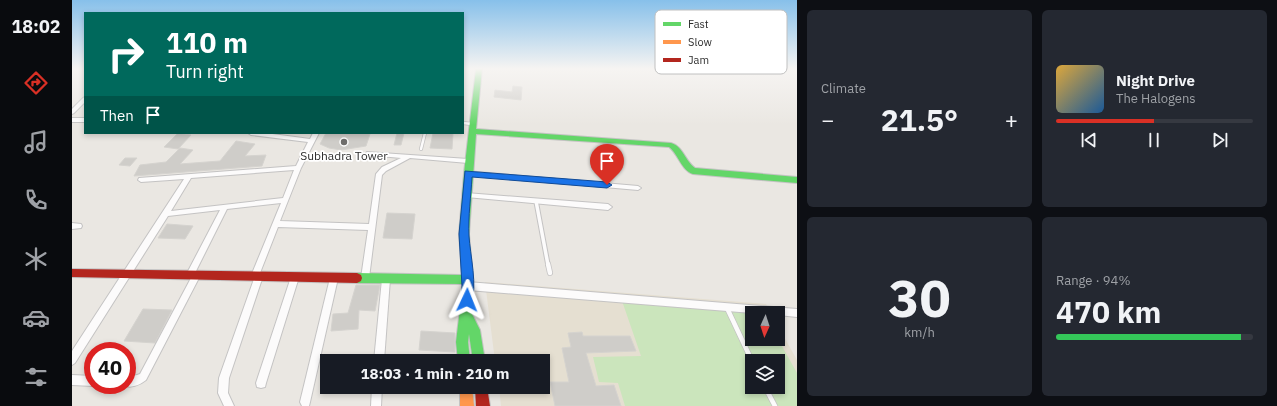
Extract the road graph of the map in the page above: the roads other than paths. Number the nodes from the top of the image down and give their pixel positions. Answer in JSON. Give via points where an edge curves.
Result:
{"nodes":[{"id":1,"x":476,"y":88,"type":"edge"},
{"id":2,"x":84,"y":100,"type":"edge"},
{"id":3,"x":72,"y":112,"type":"edge"},
{"id":4,"x":72,"y":120,"type":"edge"},
{"id":5,"x":84,"y":120,"type":"edge"},
{"id":6,"x":469,"y":126,"type":"edge"},
{"id":7,"x":258,"y":134,"type":"edge"},
{"id":8,"x":315,"y":134,"type":"edge"},
{"id":9,"x":425,"y":134,"type":"edge"},
{"id":10,"x":311,"y":141,"type":"junction"},
{"id":11,"x":421,"y":149,"type":"dead end"},
{"id":12,"x":369,"y":152,"type":"dead end"},
{"id":13,"x":408,"y":156,"type":"junction"},
{"id":14,"x":468,"y":161,"type":"junction"},
{"id":15,"x":298,"y":168,"type":"junction"},
{"id":16,"x":468,"y":174,"type":"junction"},
{"id":17,"x":189,"y":177,"type":"junction"},
{"id":18,"x":141,"y":180,"type":"dead end"},
{"id":19,"x":797,"y":180,"type":"edge"},
{"id":20,"x":638,"y":188,"type":"dead end"},
{"id":21,"x":466,"y":195,"type":"junction"},
{"id":22,"x":285,"y":200,"type":"junction"},
{"id":23,"x":536,"y":201,"type":"junction"},
{"id":24,"x":608,"y":207,"type":"dead end"},
{"id":25,"x":224,"y":208,"type":"junction"},
{"id":26,"x":165,"y":214,"type":"junction"},
{"id":27,"x":276,"y":224,"type":"junction"},
{"id":28,"x":372,"y":226,"type":"junction"},
{"id":29,"x":72,"y":273,"type":"edge"},
{"id":30,"x":550,"y":273,"type":"dead end"},
{"id":31,"x":126,"y":274,"type":"junction"},
{"id":32,"x":193,"y":275,"type":"junction"},
{"id":33,"x":257,"y":276,"type":"junction"},
{"id":34,"x":295,"y":277,"type":"junction"},
{"id":35,"x":334,"y":278,"type":"junction"},
{"id":36,"x":365,"y":278,"type":"junction"},
{"id":37,"x":386,"y":279,"type":"junction"},
{"id":38,"x":468,"y":283,"type":"junction"},
{"id":39,"x":726,"y":307,"type":"junction"},
{"id":40,"x":797,"y":313,"type":"edge"},
{"id":41,"x":466,"y":314,"type":"junction"},
{"id":42,"x":379,"y":354,"type":"edge"},
{"id":43,"x":463,"y":354,"type":"edge"},
{"id":44,"x":477,"y":354,"type":"edge"},
{"id":45,"x":749,"y":354,"type":"edge"},
{"id":46,"x":72,"y":360,"type":"edge"},
{"id":47,"x":72,"y":380,"type":"edge"},
{"id":48,"x":136,"y":380,"type":"edge"},
{"id":49,"x":84,"y":381,"type":"edge"},
{"id":50,"x":261,"y":383,"type":"dead end"},
{"id":51,"x":377,"y":394,"type":"edge"},
{"id":52,"x":466,"y":394,"type":"edge"},
{"id":53,"x":482,"y":394,"type":"edge"},
{"id":54,"x":768,"y":394,"type":"edge"},
{"id":55,"x":305,"y":402,"type":"dead end"},
{"id":56,"x":229,"y":406,"type":"edge"},
{"id":57,"x":376,"y":406,"type":"edge"},
{"id":58,"x":467,"y":406,"type":"edge"},
{"id":59,"x":484,"y":406,"type":"edge"},
{"id":60,"x":774,"y":406,"type":"edge"}],
"edges":[{"from":1,"to":6,"type":"street"},
{"from":2,"to":3,"type":"street"},
{"from":4,"to":5,"type":"street"},
{"from":6,"to":14,"type":"street"},
{"from":6,"to":19,"type":"street","via":[[671,145],[676,149],[685,167],[693,171]]},
{"from":7,"to":10,"type":"street"},
{"from":8,"to":10,"type":"street"},
{"from":9,"to":11,"type":"lane"},
{"from":10,"to":15,"type":"street"},
{"from":12,"to":13,"type":"street"},
{"from":13,"to":14,"type":"street"},
{"from":13,"to":28,"type":"street","via":[[379,174]]},
{"from":14,"to":16,"type":"street"},
{"from":15,"to":17,"type":"street"},
{"from":15,"to":22,"type":"street"},
{"from":16,"to":20,"type":"street"},
{"from":16,"to":21,"type":"street"},
{"from":17,"to":18,"type":"street"},
{"from":17,"to":26,"type":"street"},
{"from":21,"to":23,"type":"street"},
{"from":21,"to":38,"type":"street","via":[[464,234]]},
{"from":22,"to":25,"type":"street"},
{"from":22,"to":27,"type":"street"},
{"from":23,"to":24,"type":"street"},
{"from":23,"to":30,"type":"lane"},
{"from":25,"to":26,"type":"street"},
{"from":25,"to":32,"type":"street"},
{"from":26,"to":31,"type":"street"},
{"from":27,"to":28,"type":"street"},
{"from":27,"to":33,"type":"street"},
{"from":28,"to":36,"type":"street"},
{"from":29,"to":31,"type":"street"},
{"from":31,"to":32,"type":"street"},
{"from":31,"to":46,"type":"street"},
{"from":32,"to":33,"type":"street"},
{"from":32,"to":48,"type":"street","via":[[143,376]]},
{"from":33,"to":34,"type":"street"},
{"from":33,"to":56,"type":"street","via":[[224,378],[223,394]]},
{"from":34,"to":35,"type":"street"},
{"from":34,"to":50,"type":"street"},
{"from":35,"to":36,"type":"street"},
{"from":35,"to":55,"type":"street"},
{"from":36,"to":37,"type":"street"},
{"from":37,"to":38,"type":"street"},
{"from":37,"to":42,"type":"street"},
{"from":38,"to":39,"type":"street"},
{"from":38,"to":41,"type":"street"},
{"from":39,"to":40,"type":"street"},
{"from":39,"to":45,"type":"lane"},
{"from":41,"to":43,"type":"street","via":[[462,342]]},
{"from":41,"to":44,"type":"street","via":[[474,330]]},
{"from":47,"to":49,"type":"street"},
{"from":51,"to":57,"type":"street"},
{"from":52,"to":58,"type":"street"},
{"from":53,"to":59,"type":"street"},
{"from":54,"to":60,"type":"lane"}]}
